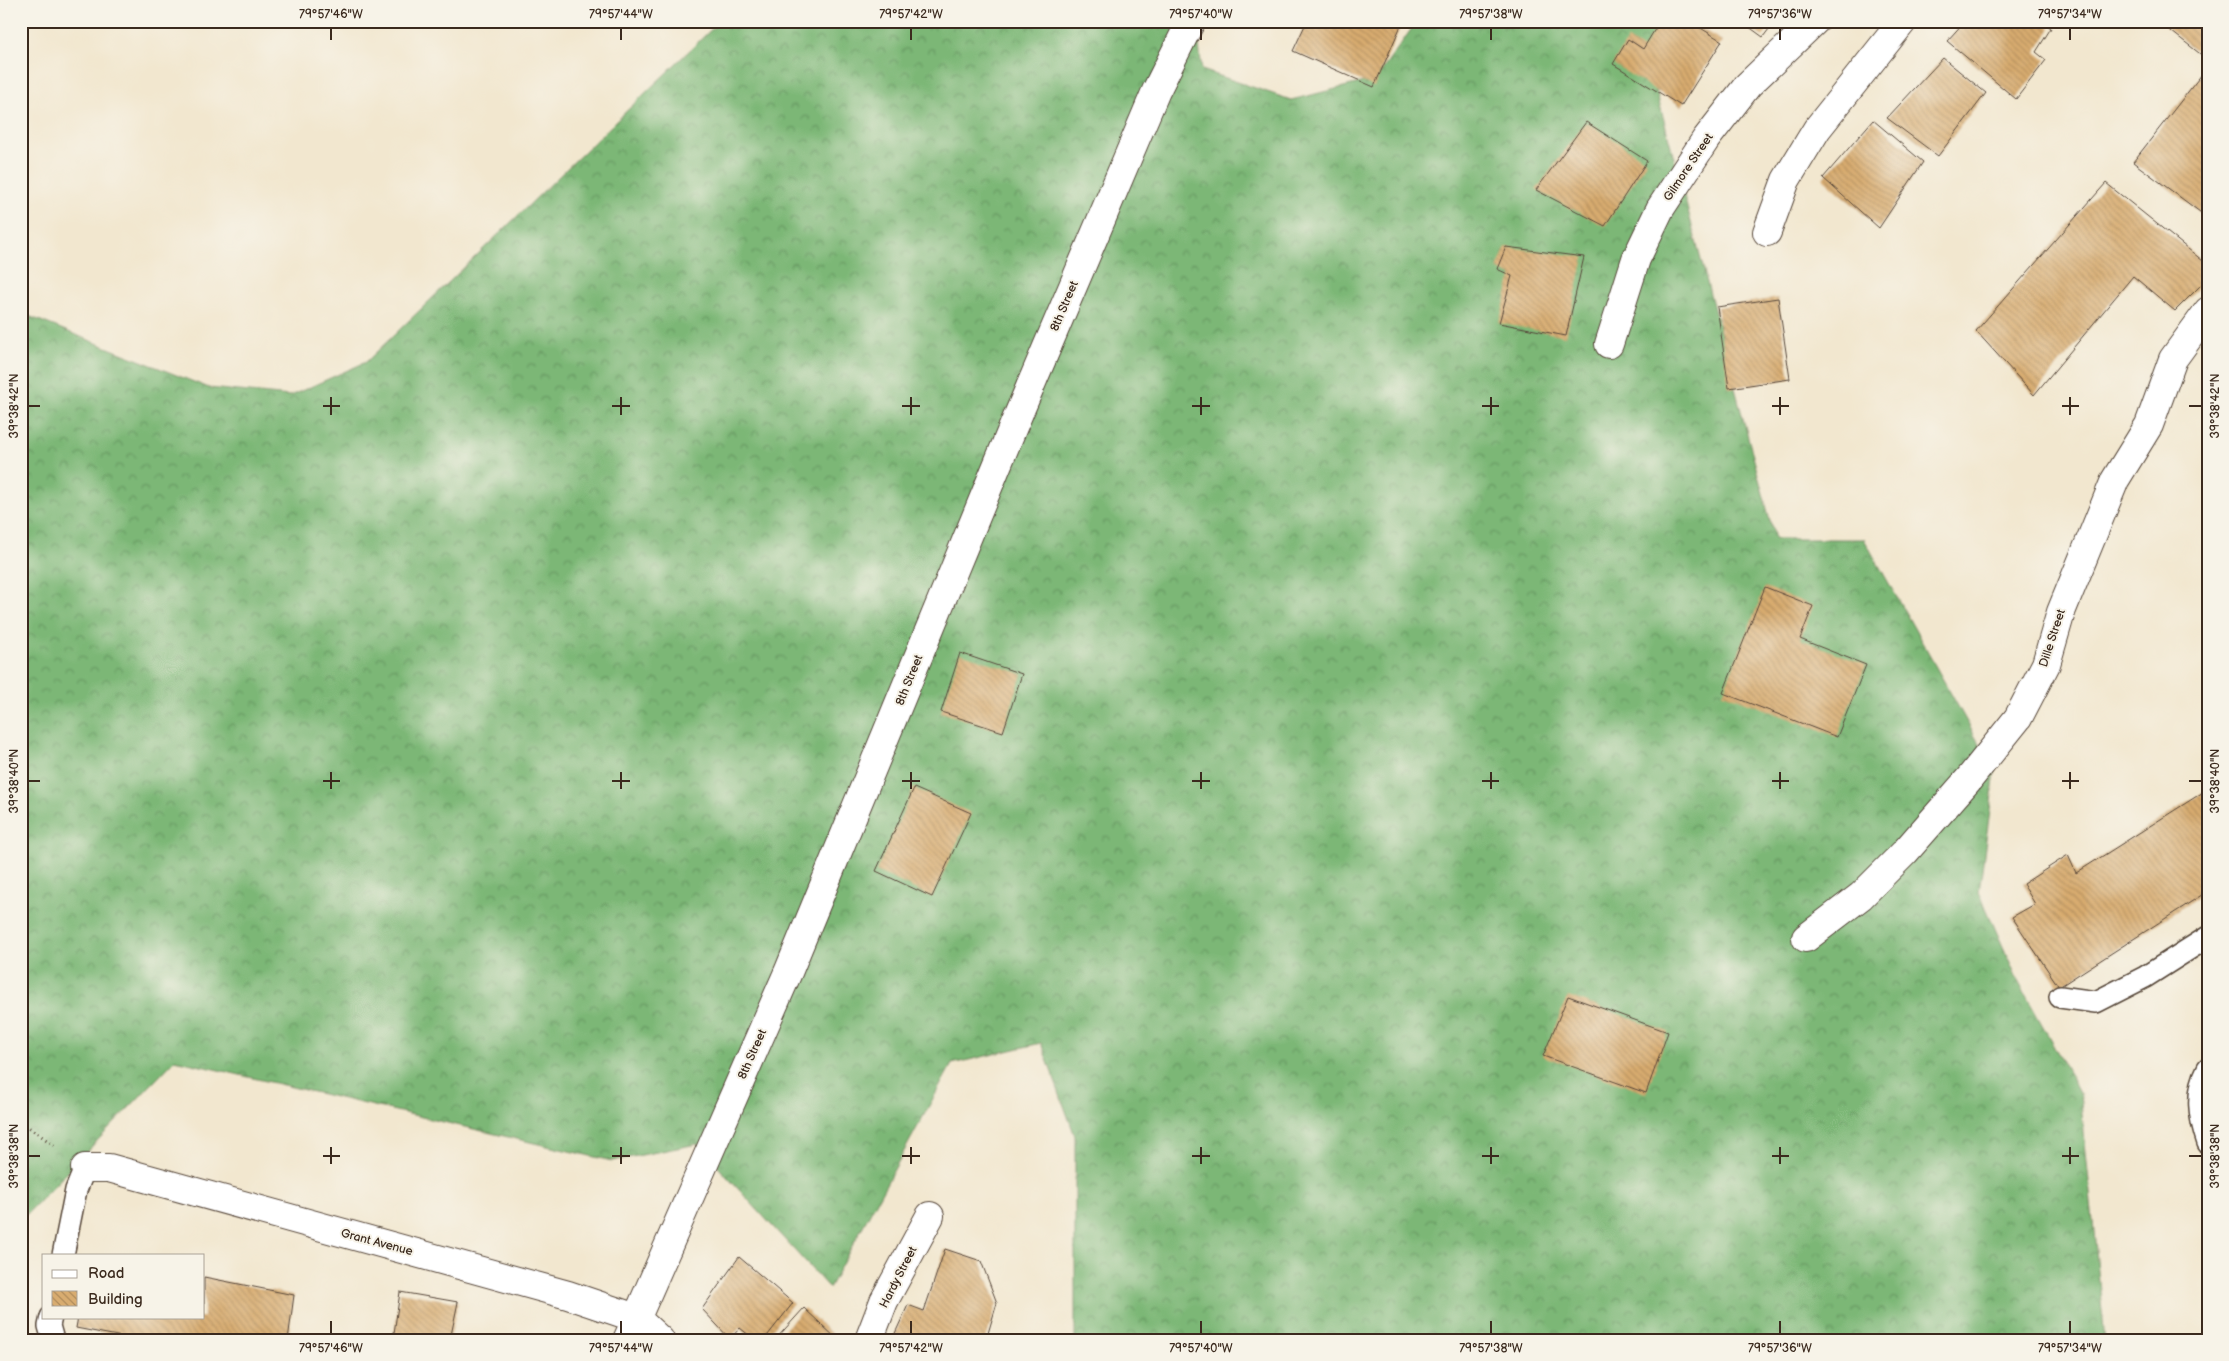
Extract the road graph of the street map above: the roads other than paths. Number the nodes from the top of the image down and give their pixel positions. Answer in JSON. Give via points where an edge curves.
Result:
{"nodes":[{"id":1,"x":1192,"y":21,"type":"edge"},
{"id":2,"x":1816,"y":21,"type":"edge"},
{"id":3,"x":1904,"y":21,"type":"edge"},
{"id":4,"x":1768,"y":232,"type":"dead end"},
{"id":5,"x":2208,"y":312,"type":"edge"},
{"id":6,"x":1609,"y":344,"type":"dead end"},
{"id":7,"x":2208,"y":937,"type":"edge"},
{"id":8,"x":1806,"y":938,"type":"dead end"},
{"id":9,"x":2060,"y":997,"type":"dead end"},
{"id":10,"x":2208,"y":1068,"type":"edge"},
{"id":11,"x":2208,"y":1143,"type":"edge"},
{"id":12,"x":86,"y":1168,"type":"joint"},
{"id":13,"x":930,"y":1216,"type":"dead end"},
{"id":14,"x":63,"y":1254,"type":"edge"},
{"id":15,"x":51,"y":1318,"type":"edge"},
{"id":16,"x":631,"y":1329,"type":"edge"},
{"id":17,"x":53,"y":1340,"type":"edge"},
{"id":18,"x":660,"y":1340,"type":"edge"},
{"id":19,"x":869,"y":1340,"type":"edge"}],
"edges":[{"from":1,"to":16,"type":"street","name":"8th Street","via":[[1156,91],[789,970]]},
{"from":2,"to":6,"type":"street","name":"Gilmore Street","via":[[1748,85],[1706,139],[1660,209],[1636,259]]},
{"from":3,"to":4,"type":"street","via":[[1817,129],[1786,180]]},
{"from":5,"to":8,"type":"street","name":"Dille Street","via":[[2173,359],[2149,425],[2115,480],[2061,612],[2046,664],[2018,718],[1905,852],[1861,896]]},
{"from":7,"to":9,"type":"lane","via":[[2145,977],[2096,1002]]},
{"from":10,"to":11,"type":"lane","via":[[2199,1085],[2201,1124]]},
{"from":12,"to":14,"type":"lane","via":[[76,1190]]},
{"from":12,"to":16,"type":"street","name":"Grant Avenue","via":[[109,1168],[568,1294]]},
{"from":13,"to":19,"type":"street","name":"Hardy Street","via":[[884,1301]]},
{"from":15,"to":17,"type":"lane"},
{"from":16,"to":18,"type":"street","name":"Grant Avenue"}]}
